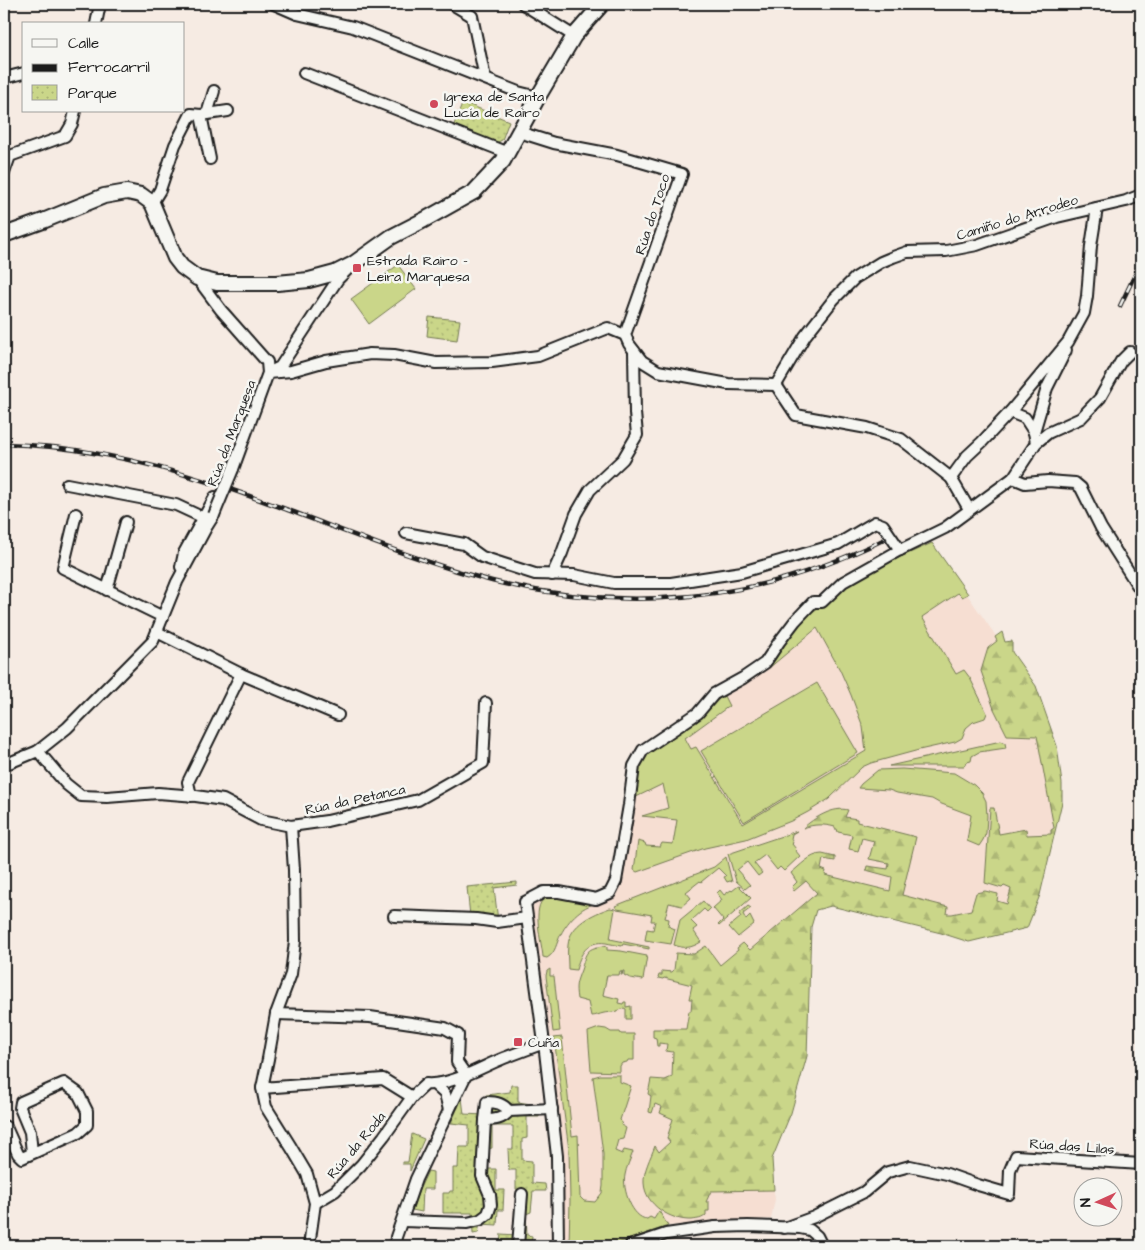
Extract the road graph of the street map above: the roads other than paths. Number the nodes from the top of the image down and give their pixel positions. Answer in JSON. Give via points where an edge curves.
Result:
{"nodes":[{"id":1,"x":100,"y":4,"type":"edge"},
{"id":2,"x":274,"y":4,"type":"edge"},
{"id":3,"x":452,"y":4,"type":"edge"},
{"id":4,"x":523,"y":4,"type":"edge"},
{"id":5,"x":602,"y":4,"type":"edge"},
{"id":6,"x":96,"y":22,"type":"edge"},
{"id":7,"x":574,"y":36,"type":"junction"},
{"id":8,"x":22,"y":73,"type":"edge"},
{"id":9,"x":304,"y":73,"type":"dead end"},
{"id":10,"x":4,"y":78,"type":"edge"},
{"id":11,"x":485,"y":78,"type":"junction"},
{"id":12,"x":214,"y":91,"type":"dead end"},
{"id":13,"x":538,"y":96,"type":"junction"},
{"id":14,"x":228,"y":110,"type":"dead end"},
{"id":15,"x":75,"y":112,"type":"edge"},
{"id":16,"x":204,"y":114,"type":"junction"},
{"id":17,"x":519,"y":132,"type":"junction"},
{"id":18,"x":508,"y":153,"type":"junction"},
{"id":19,"x":210,"y":159,"type":"dead end"},
{"id":20,"x":4,"y":173,"type":"edge"},
{"id":21,"x":1141,"y":195,"type":"edge"},
{"id":22,"x":152,"y":203,"type":"junction"},
{"id":23,"x":1097,"y":208,"type":"junction"},
{"id":24,"x":4,"y":235,"type":"edge"},
{"id":25,"x":354,"y":264,"type":"junction"},
{"id":26,"x":197,"y":278,"type":"junction"},
{"id":27,"x":625,"y":335,"type":"junction"},
{"id":28,"x":1068,"y":342,"type":"junction"},
{"id":29,"x":634,"y":351,"type":"junction"},
{"id":30,"x":1130,"y":352,"type":"dead end"},
{"id":31,"x":268,"y":373,"type":"junction"},
{"id":32,"x":776,"y":385,"type":"junction"},
{"id":33,"x":1010,"y":412,"type":"junction"},
{"id":34,"x":1034,"y":432,"type":"junction"},
{"id":35,"x":1036,"y":443,"type":"junction"},
{"id":36,"x":951,"y":478,"type":"junction"},
{"id":37,"x":1012,"y":478,"type":"junction"},
{"id":38,"x":66,"y":484,"type":"dead end"},
{"id":39,"x":215,"y":497,"type":"dead end"},
{"id":40,"x":969,"y":509,"type":"junction"},
{"id":41,"x":76,"y":514,"type":"dead end"},
{"id":42,"x":209,"y":516,"type":"junction"},
{"id":43,"x":126,"y":522,"type":"dead end"},
{"id":44,"x":406,"y":534,"type":"dead end"},
{"id":45,"x":900,"y":550,"type":"junction"},
{"id":46,"x":552,"y":575,"type":"junction"},
{"id":47,"x":107,"y":590,"type":"junction"},
{"id":48,"x":1141,"y":591,"type":"edge"},
{"id":49,"x":163,"y":617,"type":"junction"},
{"id":50,"x":157,"y":632,"type":"junction"},
{"id":51,"x":241,"y":674,"type":"junction"},
{"id":52,"x":486,"y":703,"type":"dead end"},
{"id":53,"x":338,"y":715,"type":"dead end"},
{"id":54,"x":38,"y":751,"type":"junction"},
{"id":55,"x":4,"y":766,"type":"edge"},
{"id":56,"x":191,"y":796,"type":"junction"},
{"id":57,"x":291,"y":826,"type":"junction"},
{"id":58,"x":394,"y":916,"type":"dead end"},
{"id":59,"x":527,"y":918,"type":"junction"},
{"id":60,"x":276,"y":1014,"type":"junction"},
{"id":61,"x":544,"y":1043,"type":"junction"},
{"id":62,"x":466,"y":1075,"type":"junction"},
{"id":63,"x":435,"y":1085,"type":"junction"},
{"id":64,"x":262,"y":1088,"type":"junction"},
{"id":65,"x":412,"y":1097,"type":"junction"},
{"id":66,"x":552,"y":1109,"type":"junction"},
{"id":67,"x":449,"y":1110,"type":"junction"},
{"id":68,"x":509,"y":1111,"type":"junction"},
{"id":69,"x":486,"y":1120,"type":"junction"},
{"id":70,"x":4,"y":1126,"type":"edge"},
{"id":71,"x":32,"y":1154,"type":"junction"},
{"id":72,"x":1141,"y":1164,"type":"edge"},
{"id":73,"x":522,"y":1194,"type":"dead end"},
{"id":74,"x":314,"y":1203,"type":"junction"},
{"id":75,"x":402,"y":1221,"type":"junction"},
{"id":76,"x":784,"y":1228,"type":"junction"},
{"id":77,"x":309,"y":1246,"type":"edge"},
{"id":78,"x":395,"y":1246,"type":"edge"},
{"id":79,"x":518,"y":1246,"type":"edge"},
{"id":80,"x":558,"y":1246,"type":"edge"},
{"id":81,"x":630,"y":1246,"type":"edge"},
{"id":82,"x":822,"y":1246,"type":"edge"}],
"edges":[{"from":1,"to":6,"type":"street"},
{"from":2,"to":11,"type":"street","via":[[297,14],[354,27]]},
{"from":3,"to":11,"type":"street","via":[[472,16]]},
{"from":4,"to":7,"type":"street"},
{"from":5,"to":7,"type":"street"},
{"from":7,"to":13,"type":"street"},
{"from":8,"to":10,"type":"street"},
{"from":9,"to":18,"type":"street"},
{"from":11,"to":13,"type":"street","via":[[518,92]]},
{"from":12,"to":16,"type":"street"},
{"from":13,"to":17,"type":"street"},
{"from":14,"to":16,"type":"street"},
{"from":15,"to":20,"type":"street","via":[[65,136],[10,156]]},
{"from":16,"to":19,"type":"street"},
{"from":16,"to":22,"type":"street","via":[[191,114]]},
{"from":17,"to":18,"type":"street"},
{"from":17,"to":27,"type":"street","name":"Rúa do Toco","via":[[682,174]]},
{"from":18,"to":25,"type":"street","via":[[474,192],[391,237]]},
{"from":21,"to":23,"type":"street","name":"Camiño do Arrodeo"},
{"from":22,"to":24,"type":"street","via":[[141,195],[127,192],[104,196]]},
{"from":22,"to":26,"type":"street","via":[[175,258]]},
{"from":23,"to":28,"type":"street","via":[[1084,313]]},
{"from":23,"to":32,"type":"street","name":"Camiño do Arrodeo","via":[[1057,217],[977,245],[946,251],[907,252],[881,262],[854,278],[834,299],[806,336]]},
{"from":25,"to":26,"type":"street","via":[[309,280],[217,283]]},
{"from":25,"to":31,"type":"street","via":[[338,279],[280,367]]},
{"from":26,"to":31,"type":"street","name":"Rúa da Marquesa","via":[[267,362]]},
{"from":27,"to":29,"type":"street"},
{"from":27,"to":31,"type":"street","via":[[608,328],[538,356],[492,362],[436,362],[370,354]]},
{"from":28,"to":33,"type":"street"},
{"from":28,"to":34,"type":"street","via":[[1047,388]]},
{"from":29,"to":32,"type":"street","via":[[642,361],[658,371],[728,384]]},
{"from":29,"to":46,"type":"street","via":[[637,435],[623,459],[590,490],[576,514]]},
{"from":30,"to":35,"type":"street","via":[[1100,398],[1081,418],[1048,433]]},
{"from":31,"to":42,"type":"street","name":"Rúa da Marquesa","bridge":true,"via":[[233,469]]},
{"from":32,"to":36,"type":"street","via":[[796,415],[867,428],[901,439]]},
{"from":33,"to":34,"type":"street","via":[[1025,418]]},
{"from":33,"to":36,"type":"street","via":[[967,456]]},
{"from":34,"to":35,"type":"street"},
{"from":35,"to":37,"type":"street"},
{"from":36,"to":40,"type":"street"},
{"from":37,"to":40,"type":"street"},
{"from":37,"to":48,"type":"street","via":[[1025,483],[1075,483],[1081,488]]},
{"from":38,"to":42,"type":"street","via":[[176,506]]},
{"from":39,"to":42,"type":"street","name":"Rúa da Marquesa"},
{"from":40,"to":45,"type":"street","via":[[945,528]]},
{"from":41,"to":47,"type":"street","via":[[62,568]]},
{"from":42,"to":49,"type":"street","name":"Rúa da Marquesa"},
{"from":43,"to":47,"type":"street"},
{"from":44,"to":46,"type":"street","via":[[464,544],[482,557],[535,574]]},
{"from":45,"to":46,"type":"street","via":[[883,526],[875,522],[838,544],[742,572],[671,583],[614,583],[574,575]]},
{"from":45,"to":59,"type":"street","via":[[843,582],[822,602],[813,602],[765,663],[714,694],[698,714],[643,750],[634,766],[616,881],[610,893],[596,899],[544,892],[525,902]]},
{"from":47,"to":49,"type":"street"},
{"from":49,"to":50,"type":"street","name":"Rúa da Marquesa"},
{"from":50,"to":51,"type":"street"},
{"from":50,"to":54,"type":"street","name":"Rúa da Marquesa","via":[[153,641],[67,728]]},
{"from":51,"to":53,"type":"street"},
{"from":51,"to":56,"type":"street","via":[[188,782]]},
{"from":52,"to":57,"type":"street","name":"Rúa da Petanca","via":[[483,763],[418,800]]},
{"from":54,"to":55,"type":"street","name":"Rúa da Marquesa"},
{"from":54,"to":56,"type":"street","name":"Rúa da Petanca","via":[[66,784],[81,796],[158,793]]},
{"from":56,"to":57,"type":"street","name":"Rúa da Petanca","via":[[223,800],[261,820]]},
{"from":57,"to":60,"type":"street","via":[[295,941],[291,974]]},
{"from":58,"to":59,"type":"street","via":[[476,918],[498,922]]},
{"from":59,"to":61,"type":"street"},
{"from":60,"to":62,"type":"street","via":[[370,1017],[445,1028],[458,1035],[457,1062]]},
{"from":60,"to":64,"type":"street"},
{"from":61,"to":62,"type":"street","name":"Rúa da Roda"},
{"from":61,"to":66,"type":"street"},
{"from":62,"to":63,"type":"street","name":"Rúa da Roda"},
{"from":62,"to":67,"type":"street"},
{"from":63,"to":65,"type":"street","name":"Rúa da Roda","via":[[426,1084]]},
{"from":63,"to":67,"type":"street","via":[[445,1094]]},
{"from":64,"to":65,"type":"street","via":[[383,1079]]},
{"from":64,"to":74,"type":"street","via":[[266,1107],[307,1174]]},
{"from":65,"to":74,"type":"street","name":"Rúa da Roda","via":[[361,1165],[335,1192]]},
{"from":66,"to":68,"type":"street"},
{"from":66,"to":80,"type":"street","via":[[557,1156]]},
{"from":67,"to":75,"type":"street","via":[[416,1179]]},
{"from":68,"to":69,"type":"street","via":[[506,1116]]},
{"from":68,"to":69,"type":"street","via":[[503,1104],[488,1102]]},
{"from":69,"to":75,"type":"street","via":[[482,1176],[490,1195],[488,1214],[467,1224]]},
{"from":70,"to":71,"type":"street","via":[[18,1154],[22,1158]]},
{"from":71,"to":71,"type":"street","via":[[30,1132],[20,1108],[21,1102],[64,1083],[78,1092],[87,1111],[87,1125],[78,1133]]},
{"from":72,"to":76,"type":"street","name":"Rúa das Lilas","via":[[1016,1156],[1010,1170],[1009,1194],[948,1174],[910,1166],[888,1172],[864,1192]]},
{"from":73,"to":79,"type":"street"},
{"from":74,"to":77,"type":"street"},
{"from":75,"to":78,"type":"street"},
{"from":76,"to":81,"type":"street","via":[[715,1227],[666,1234]]},
{"from":76,"to":82,"type":"street","via":[[810,1230]]}]}
